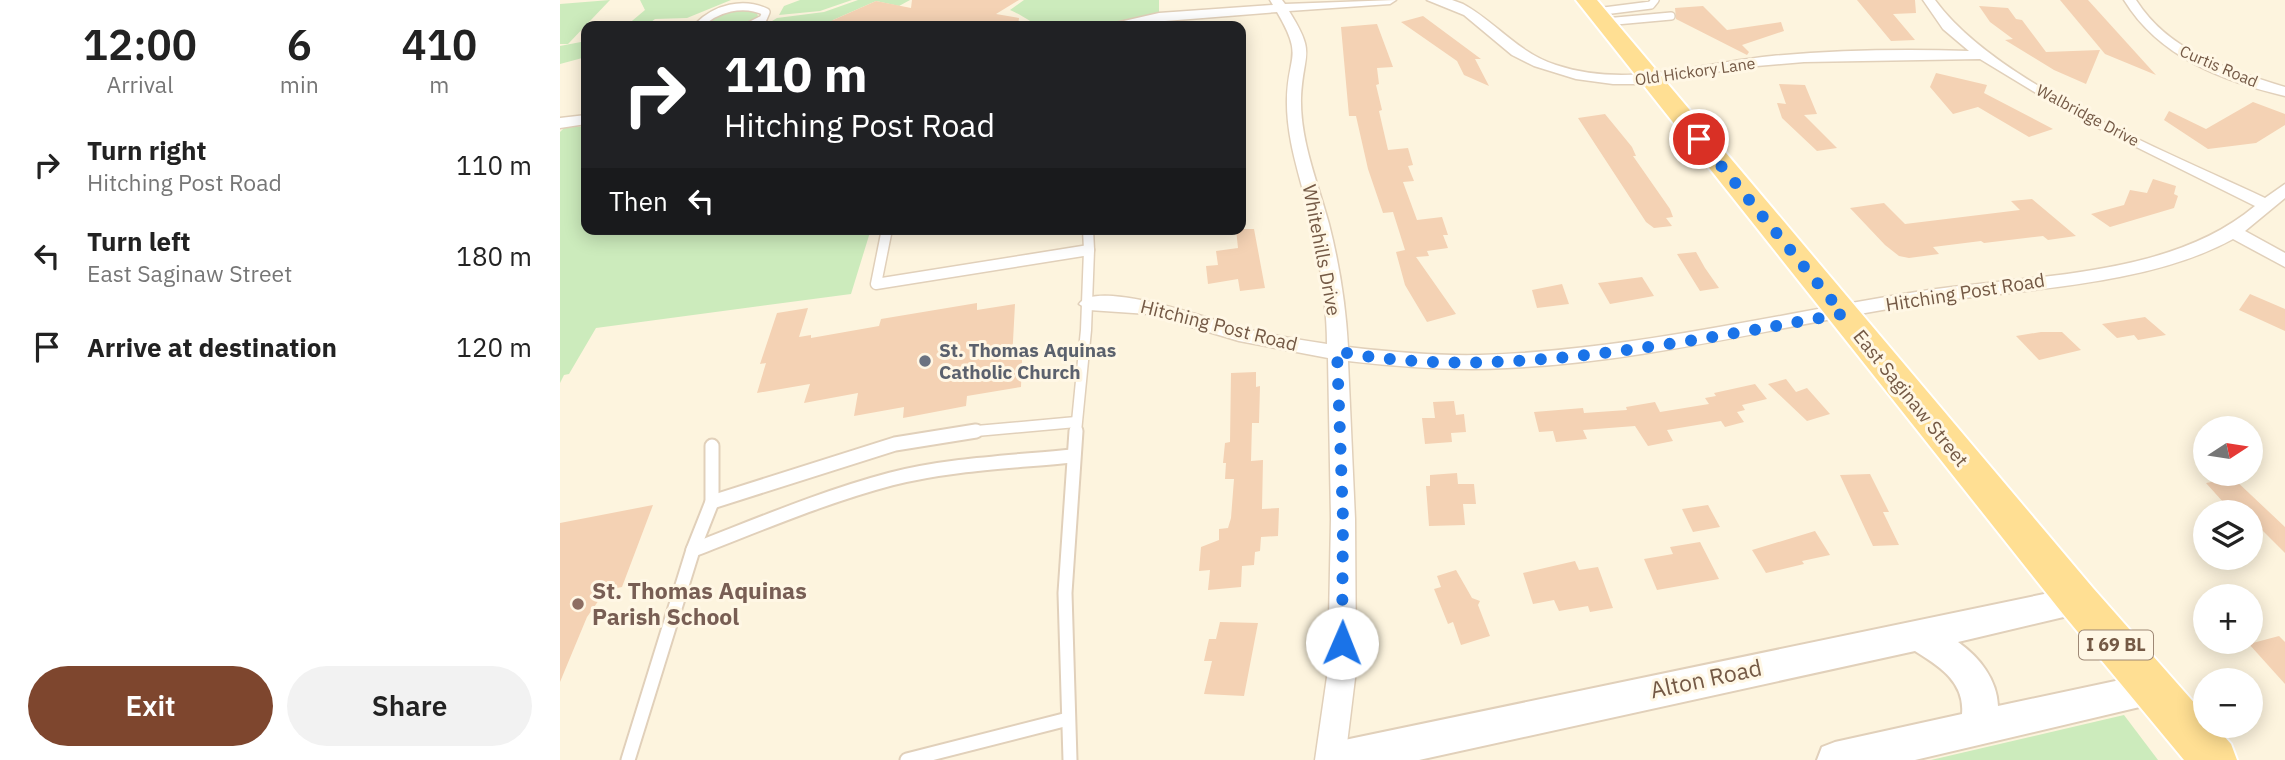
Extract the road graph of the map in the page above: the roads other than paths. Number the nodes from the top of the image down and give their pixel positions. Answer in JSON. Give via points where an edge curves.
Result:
{"nodes":[{"id":1,"x":1390,"y":0,"type":"edge"},
{"id":2,"x":1433,"y":0,"type":"edge"},
{"id":3,"x":1655,"y":0,"type":"edge"},
{"id":4,"x":1929,"y":0,"type":"edge"},
{"id":5,"x":2130,"y":0,"type":"edge"},
{"id":6,"x":1278,"y":4,"type":"edge"},
{"id":7,"x":1596,"y":11,"type":"edge"},
{"id":8,"x":1671,"y":16,"type":"dead end"},
{"id":9,"x":703,"y":21,"type":"edge"},
{"id":10,"x":759,"y":21,"type":"edge"},
{"id":11,"x":1135,"y":21,"type":"edge"},
{"id":12,"x":1979,"y":55,"type":"junction"},
{"id":13,"x":1649,"y":77,"type":"junction"},
{"id":14,"x":2285,"y":92,"type":"edge"},
{"id":15,"x":581,"y":121,"type":"edge"},
{"id":16,"x":560,"y":123,"type":"edge"},
{"id":17,"x":2285,"y":189,"type":"edge"},
{"id":18,"x":2267,"y":205,"type":"junction"},
{"id":19,"x":2234,"y":232,"type":"junction"},
{"id":20,"x":886,"y":235,"type":"edge"},
{"id":21,"x":1088,"y":235,"type":"edge"},
{"id":22,"x":1089,"y":250,"type":"junction"},
{"id":23,"x":2285,"y":261,"type":"edge"},
{"id":24,"x":1089,"y":304,"type":"junction"},
{"id":25,"x":1843,"y":314,"type":"junction"},
{"id":26,"x":1337,"y":351,"type":"junction"},
{"id":27,"x":1076,"y":422,"type":"junction"},
{"id":28,"x":712,"y":446,"type":"dead end"},
{"id":29,"x":1072,"y":456,"type":"junction"},
{"id":30,"x":712,"y":502,"type":"junction"},
{"id":31,"x":693,"y":550,"type":"junction"},
{"id":32,"x":2078,"y":601,"type":"junction"},
{"id":33,"x":1914,"y":634,"type":"junction"},
{"id":34,"x":2153,"y":689,"type":"junction"},
{"id":35,"x":1068,"y":719,"type":"junction"},
{"id":36,"x":1978,"y":726,"type":"junction"},
{"id":37,"x":628,"y":760,"type":"edge"},
{"id":38,"x":907,"y":760,"type":"edge"},
{"id":39,"x":1070,"y":760,"type":"edge"},
{"id":40,"x":1333,"y":760,"type":"edge"},
{"id":41,"x":1835,"y":760,"type":"edge"},
{"id":42,"x":2214,"y":760,"type":"edge"}],
"edges":[{"from":1,"to":6,"type":"street"},
{"from":2,"to":13,"type":"street","name":"Old Hickory Lane","via":[[1474,14],[1517,51],[1545,65],[1614,80]]},
{"from":3,"to":7,"type":"lane","via":[[1651,5]]},
{"from":4,"to":12,"type":"street","name":"Walbridge Drive","via":[[1941,20]]},
{"from":5,"to":14,"type":"street","name":"Curtis Road","via":[[2142,20],[2177,49]]},
{"from":6,"to":11,"type":"street"},
{"from":6,"to":26,"type":"street","name":"Whitehills Drive","via":[[1299,38],[1295,119],[1330,270]]},
{"from":7,"to":8,"type":"lane"},
{"from":7,"to":13,"type":"main road","name":"East Saginaw Street","number":"I 69 BL"},
{"from":9,"to":10,"type":"lane","via":[[726,9],[748,6],[766,12]]},
{"from":12,"to":13,"type":"street","name":"Old Hickory Lane","via":[[1823,57]]},
{"from":12,"to":18,"type":"street","name":"Walbridge Drive"},
{"from":13,"to":25,"type":"main road","name":"East Saginaw Street","number":"I 69 BL"},
{"from":15,"to":16,"type":"street"},
{"from":17,"to":18,"type":"street","name":"Hitching Post Road"},
{"from":18,"to":19,"type":"street","name":"Hitching Post Road"},
{"from":19,"to":23,"type":"street"},
{"from":19,"to":25,"type":"street","name":"Hitching Post Road","via":[[2174,256],[2131,266]]},
{"from":20,"to":22,"type":"lane","via":[[876,284]]},
{"from":21,"to":22,"type":"lane"},
{"from":22,"to":24,"type":"lane"},
{"from":24,"to":26,"type":"street","name":"Hitching Post Road","via":[[1122,301],[1148,305],[1240,334]]},
{"from":24,"to":27,"type":"lane"},
{"from":25,"to":26,"type":"street","name":"Hitching Post Road","via":[[1552,358],[1422,361]]},
{"from":25,"to":32,"type":"main road","name":"East Saginaw Street","number":"I 69 BL"},
{"from":26,"to":40,"type":"street","name":"Whitehills Drive","via":[[1342,670]]},
{"from":27,"to":29,"type":"lane"},
{"from":27,"to":30,"type":"lane","via":[[985,429],[895,444]]},
{"from":28,"to":30,"type":"lane"},
{"from":29,"to":31,"type":"lane","via":[[893,478]]},
{"from":29,"to":35,"type":"lane","via":[[1065,568]]},
{"from":30,"to":31,"type":"lane"},
{"from":31,"to":37,"type":"lane"},
{"from":32,"to":33,"type":"street","name":"Alton Road"},
{"from":32,"to":34,"type":"main road","name":"East Saginaw Street","number":"I 69 BL"},
{"from":33,"to":36,"type":"street","via":[[1942,649],[1971,677],[1980,700]]},
{"from":33,"to":40,"type":"street","name":"Alton Road"},
{"from":34,"to":36,"type":"street"},
{"from":34,"to":42,"type":"main road","name":"East Saginaw Street","number":"I 69 BL"},
{"from":35,"to":38,"type":"lane"},
{"from":35,"to":39,"type":"lane"},
{"from":36,"to":41,"type":"street"}]}
